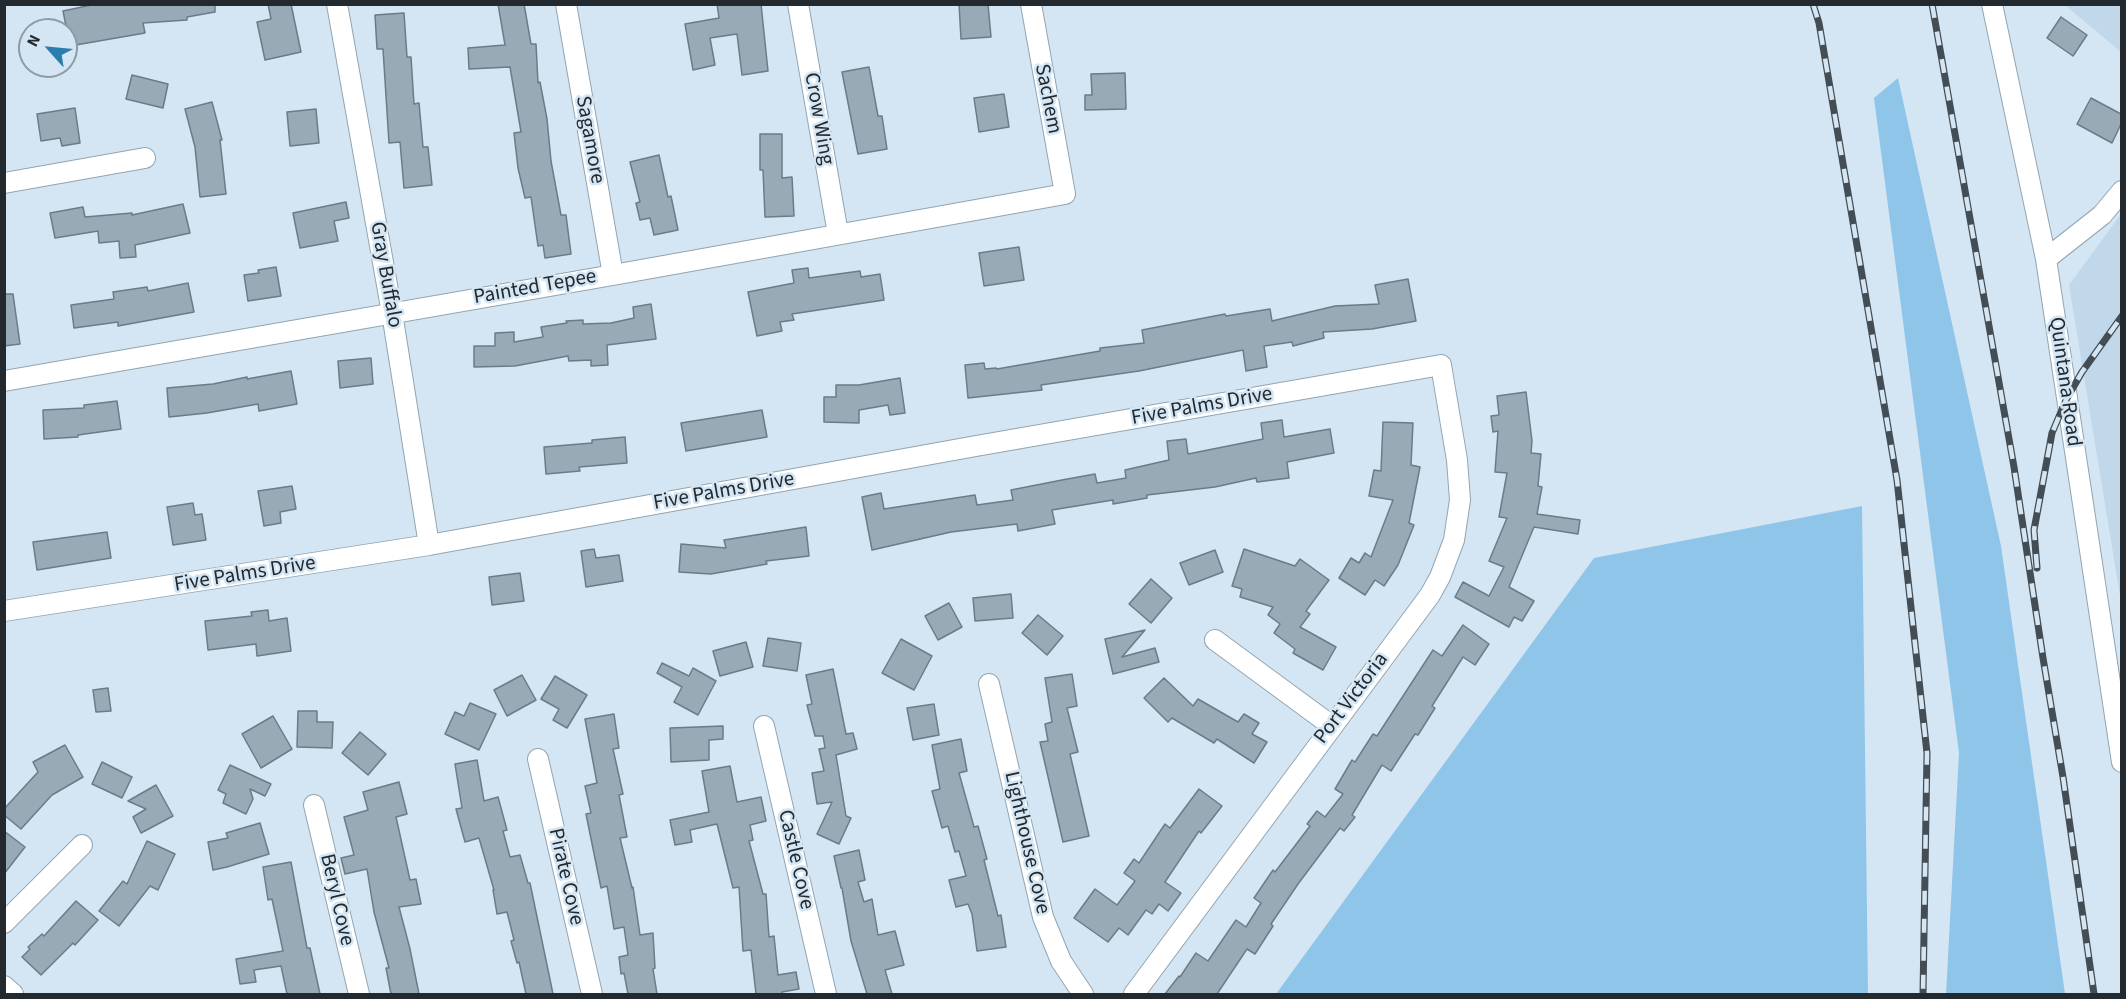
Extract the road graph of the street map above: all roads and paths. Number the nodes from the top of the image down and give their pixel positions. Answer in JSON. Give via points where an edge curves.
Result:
{"nodes":[{"id":1,"x":338,"y":4,"type":"edge"},
{"id":2,"x":566,"y":4,"type":"edge"},
{"id":3,"x":798,"y":4,"type":"edge"},
{"id":4,"x":1031,"y":4,"type":"edge"},
{"id":5,"x":1992,"y":4,"type":"edge"},
{"id":6,"x":145,"y":158,"type":"dead end"},
{"id":7,"x":4,"y":183,"type":"edge"},
{"id":8,"x":2121,"y":191,"type":"edge"},
{"id":9,"x":1065,"y":194,"type":"joint"},
{"id":10,"x":838,"y":234,"type":"junction"},
{"id":11,"x":2046,"y":259,"type":"junction"},
{"id":12,"x":613,"y":275,"type":"junction"},
{"id":13,"x":392,"y":313,"type":"junction"},
{"id":14,"x":1441,"y":365,"type":"joint"},
{"id":15,"x":4,"y":381,"type":"edge"},
{"id":16,"x":429,"y":546,"type":"junction"},
{"id":17,"x":4,"y":611,"type":"edge"},
{"id":18,"x":1215,"y":640,"type":"dead end"},
{"id":19,"x":989,"y":684,"type":"dead end"},
{"id":20,"x":764,"y":726,"type":"dead end"},
{"id":21,"x":1332,"y":726,"type":"junction"},
{"id":22,"x":538,"y":759,"type":"dead end"},
{"id":23,"x":2121,"y":762,"type":"edge"},
{"id":24,"x":314,"y":805,"type":"dead end"},
{"id":25,"x":82,"y":845,"type":"dead end"},
{"id":26,"x":4,"y":923,"type":"edge"},
{"id":27,"x":4,"y":986,"type":"edge"},
{"id":28,"x":13,"y":994,"type":"edge"},
{"id":29,"x":359,"y":994,"type":"edge"},
{"id":30,"x":592,"y":994,"type":"edge"},
{"id":31,"x":826,"y":994,"type":"edge"},
{"id":32,"x":1083,"y":994,"type":"edge"},
{"id":33,"x":1134,"y":994,"type":"edge"}],
"edges":[{"from":1,"to":13,"type":"street","name":"Gray Buffalo"},
{"from":2,"to":12,"type":"street","name":"Sagamore"},
{"from":3,"to":10,"type":"street","name":"Crow Wing"},
{"from":4,"to":9,"type":"street","name":"Sachem"},
{"from":5,"to":11,"type":"street","name":"Quintana Road"},
{"from":6,"to":7,"type":"street"},
{"from":8,"to":11,"type":"street","via":[[2102,214]]},
{"from":9,"to":10,"type":"street","name":"Painted Tepee"},
{"from":10,"to":12,"type":"street","name":"Painted Tepee"},
{"from":11,"to":23,"type":"street","name":"Quintana Road"},
{"from":12,"to":13,"type":"street","name":"Painted Tepee"},
{"from":13,"to":15,"type":"street","name":"Painted Tepee"},
{"from":13,"to":16,"type":"street","name":"Gray Buffalo"},
{"from":14,"to":16,"type":"street","name":"Five Palms Drive"},
{"from":14,"to":21,"type":"street","name":"Port Victoria","via":[[1460,480],[1454,540],[1430,595]]},
{"from":16,"to":17,"type":"street","name":"Five Palms Drive"},
{"from":18,"to":21,"type":"street"},
{"from":19,"to":32,"type":"street","name":"Lighthouse Cove","via":[[1042,917],[1061,962]]},
{"from":20,"to":31,"type":"street","name":"Castle Cove"},
{"from":21,"to":33,"type":"street","name":"Port Victoria"},
{"from":22,"to":30,"type":"street","name":"Pirate Cove"},
{"from":24,"to":29,"type":"street","name":"Beryl Cove"},
{"from":25,"to":26,"type":"street"},
{"from":27,"to":28,"type":"street"}]}
